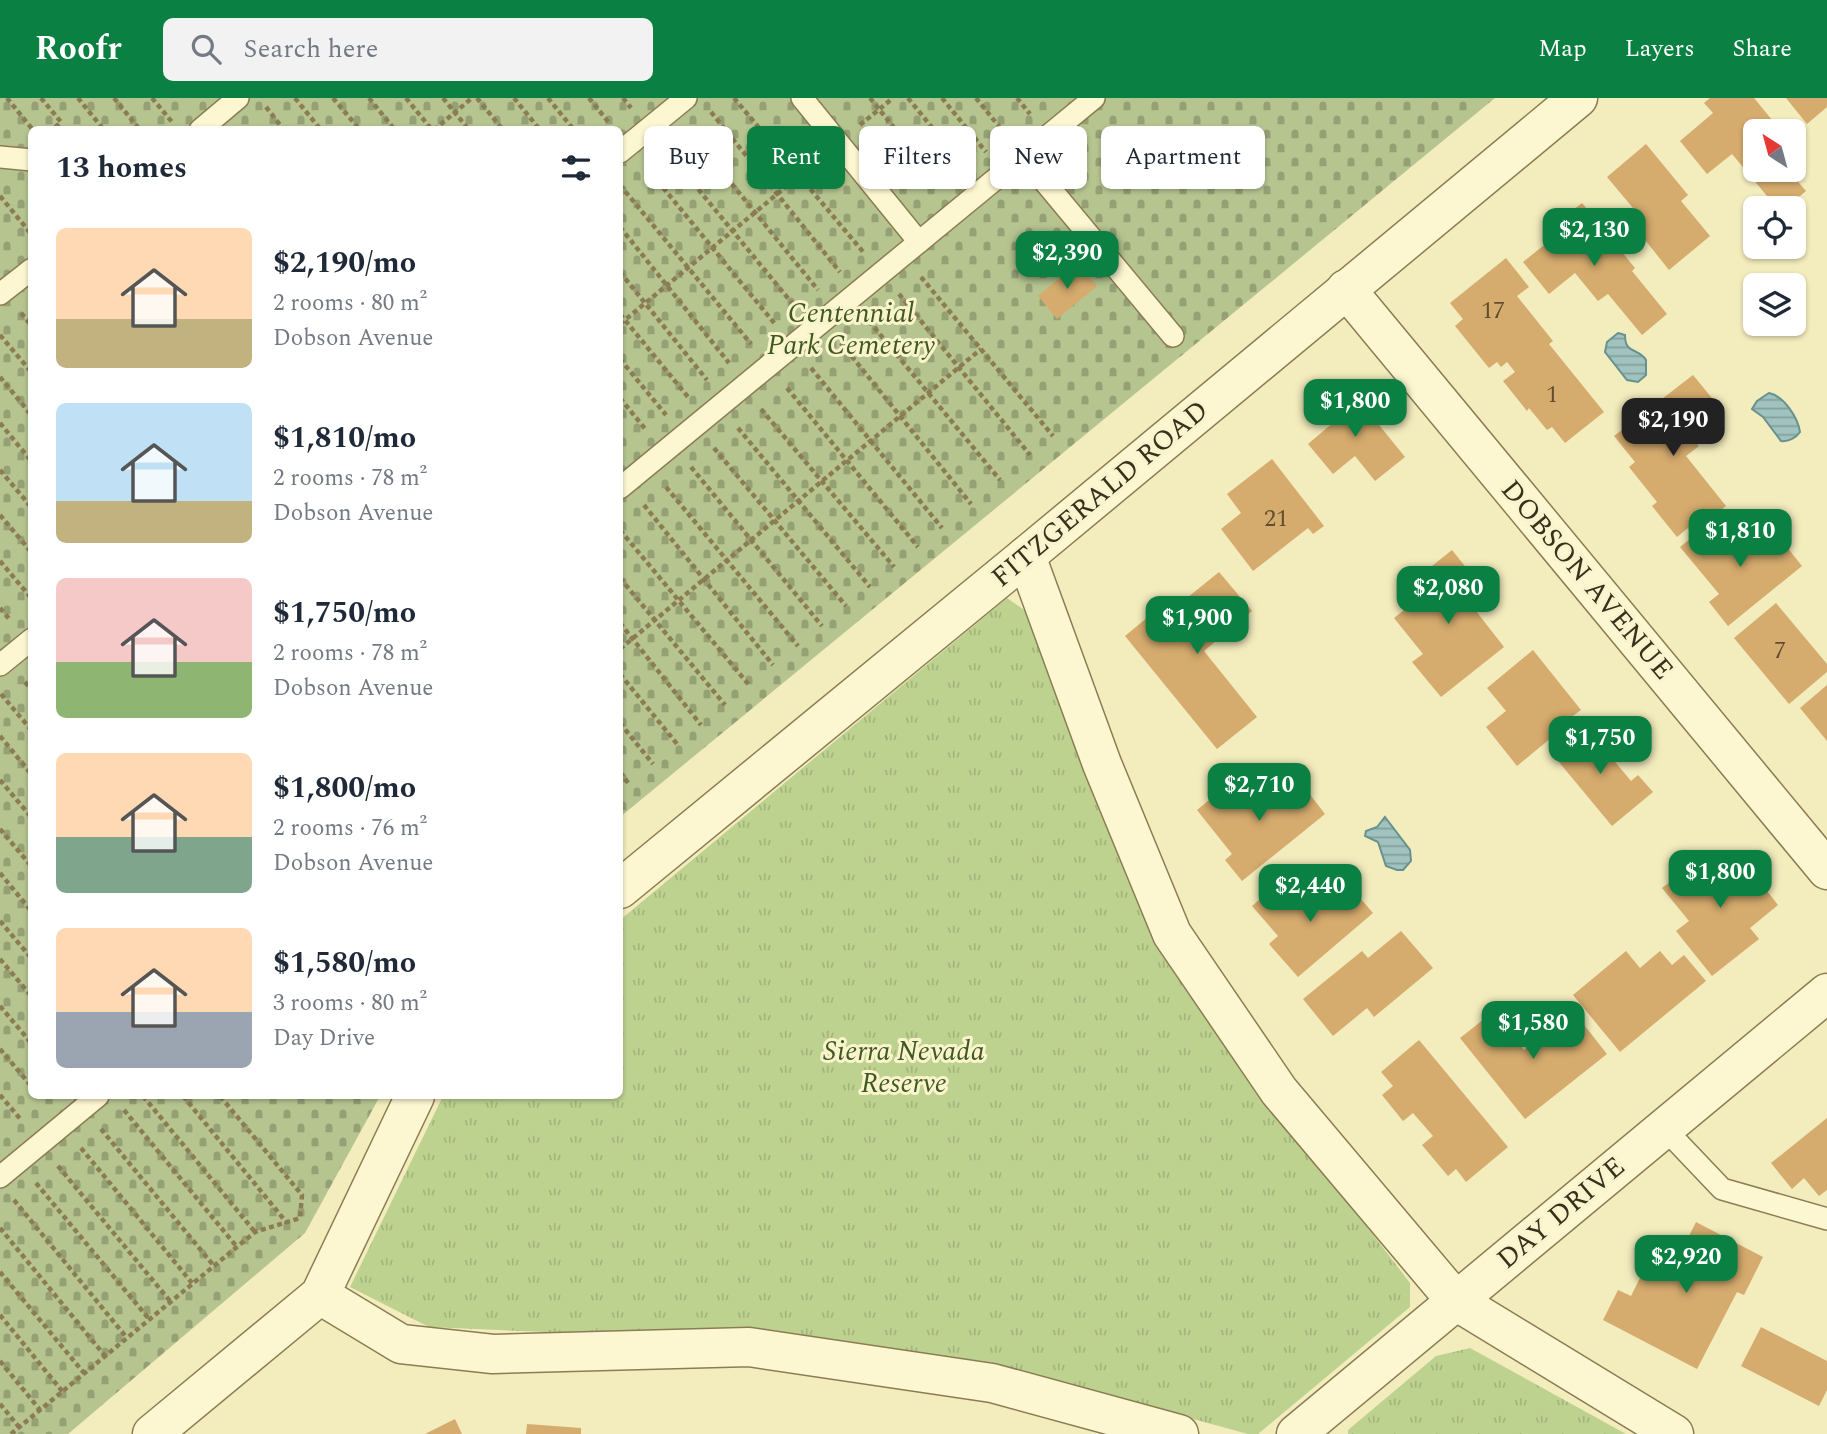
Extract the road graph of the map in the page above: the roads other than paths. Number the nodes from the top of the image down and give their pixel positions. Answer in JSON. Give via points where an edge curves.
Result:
{"nodes":[{"id":1,"x":238,"y":98,"type":"edge"},
{"id":2,"x":802,"y":98,"type":"edge"},
{"id":3,"x":1094,"y":98,"type":"edge"},
{"id":4,"x":1578,"y":98,"type":"edge"},
{"id":5,"x":678,"y":104,"type":"edge"},
{"id":6,"x":209,"y":126,"type":"edge"},
{"id":7,"x":1061,"y":126,"type":"edge"},
{"id":8,"x":623,"y":141,"type":"edge"},
{"id":9,"x":0,"y":157,"type":"edge"},
{"id":10,"x":28,"y":160,"type":"edge"},
{"id":11,"x":990,"y":184,"type":"edge"},
{"id":12,"x":1051,"y":189,"type":"edge"},
{"id":13,"x":911,"y":249,"type":"junction"},
{"id":14,"x":28,"y":271,"type":"edge"},
{"id":15,"x":1346,"y":289,"type":"junction"},
{"id":16,"x":0,"y":294,"type":"edge"},
{"id":17,"x":1173,"y":336,"type":"dead end"},
{"id":18,"x":623,"y":485,"type":"edge"},
{"id":19,"x":1026,"y":556,"type":"junction"},
{"id":20,"x":28,"y":642,"type":"edge"},
{"id":21,"x":0,"y":665,"type":"edge"},
{"id":22,"x":1827,"y":870,"type":"edge"},
{"id":23,"x":623,"y":887,"type":"edge"},
{"id":24,"x":1827,"y":993,"type":"edge"},
{"id":25,"x":414,"y":1099,"type":"edge"},
{"id":26,"x":91,"y":1102,"type":"edge"},
{"id":27,"x":1664,"y":1128,"type":"junction"},
{"id":28,"x":4,"y":1185,"type":"edge"},
{"id":29,"x":1827,"y":1219,"type":"edge"},
{"id":30,"x":320,"y":1294,"type":"junction"},
{"id":31,"x":1456,"y":1301,"type":"junction"},
{"id":32,"x":152,"y":1434,"type":"edge"},
{"id":33,"x":1180,"y":1434,"type":"edge"},
{"id":34,"x":1296,"y":1434,"type":"edge"},
{"id":35,"x":1674,"y":1434,"type":"edge"}],
"edges":[{"from":1,"to":6,"type":"lane"},
{"from":2,"to":13,"type":"lane","via":[[839,143]]},
{"from":3,"to":7,"type":"lane"},
{"from":4,"to":15,"type":"street","name":"FITZGERALD ROAD"},
{"from":5,"to":8,"type":"lane","via":[[648,129]]},
{"from":9,"to":10,"type":"lane"},
{"from":11,"to":13,"type":"lane"},
{"from":12,"to":17,"type":"lane"},
{"from":13,"to":18,"type":"lane"},
{"from":14,"to":16,"type":"lane"},
{"from":15,"to":19,"type":"street","name":"FITZGERALD ROAD"},
{"from":15,"to":22,"type":"street","name":"DOBSON AVENUE"},
{"from":19,"to":23,"type":"street","name":"FITZGERALD ROAD"},
{"from":19,"to":31,"type":"street","via":[[1102,764],[1172,934],[1279,1091]]},
{"from":20,"to":21,"type":"lane"},
{"from":24,"to":27,"type":"street","name":"DAY DRIVE"},
{"from":25,"to":30,"type":"street"},
{"from":26,"to":28,"type":"lane","via":[[19,1161]]},
{"from":27,"to":29,"type":"lane","via":[[1722,1189]]},
{"from":27,"to":31,"type":"street","name":"DAY DRIVE"},
{"from":30,"to":32,"type":"street"},
{"from":30,"to":33,"type":"street","via":[[401,1344],[493,1354],[748,1348],[992,1383]]},
{"from":31,"to":34,"type":"street","name":"DAY DRIVE"},
{"from":31,"to":35,"type":"street"}]}
